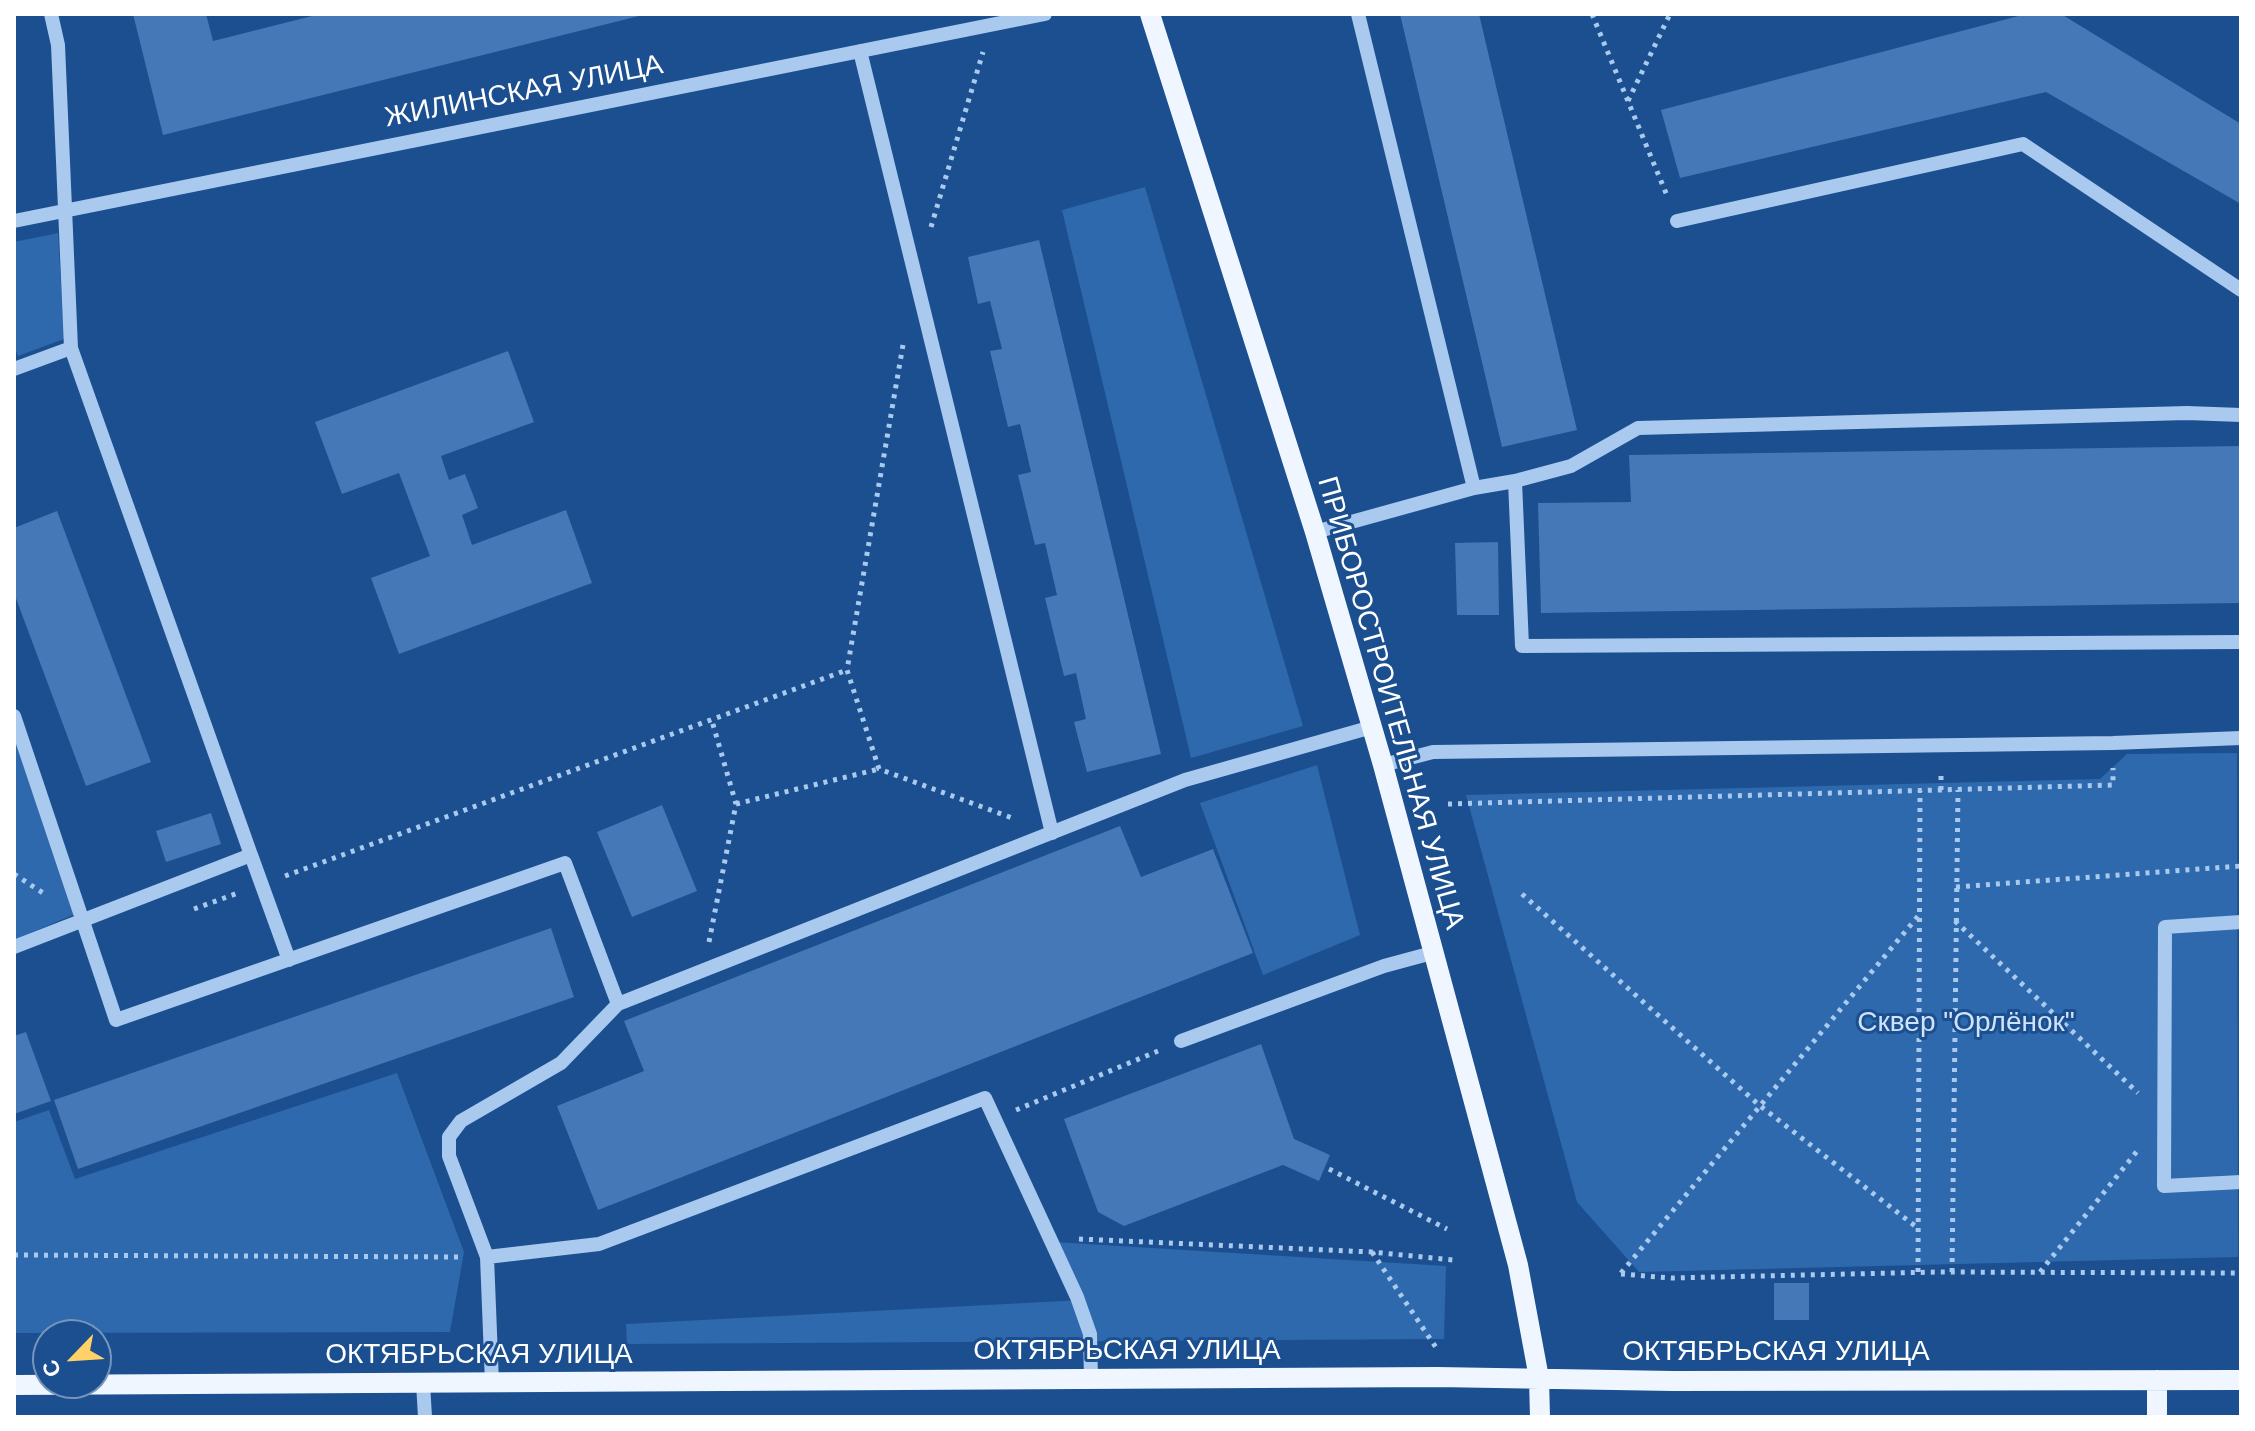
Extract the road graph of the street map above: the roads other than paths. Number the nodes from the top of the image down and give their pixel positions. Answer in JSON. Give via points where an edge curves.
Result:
{"nodes":[{"id":1,"x":51,"y":14,"type":"edge"},
{"id":2,"x":1045,"y":14,"type":"edge"},
{"id":3,"x":1150,"y":14,"type":"edge"},
{"id":4,"x":1358,"y":14,"type":"edge"},
{"id":5,"x":860,"y":51,"type":"junction"},
{"id":6,"x":64,"y":210,"type":"junction"},
{"id":7,"x":14,"y":221,"type":"edge"},
{"id":8,"x":1677,"y":221,"type":"road end"},
{"id":9,"x":2241,"y":290,"type":"edge"},
{"id":10,"x":71,"y":348,"type":"junction"},
{"id":11,"x":14,"y":369,"type":"edge"},
{"id":12,"x":2241,"y":415,"type":"edge"},
{"id":13,"x":1515,"y":481,"type":"junction"},
{"id":14,"x":1474,"y":488,"type":"junction"},
{"id":15,"x":1315,"y":532,"type":"junction"},
{"id":16,"x":2241,"y":642,"type":"edge"},
{"id":17,"x":14,"y":716,"type":"edge"},
{"id":18,"x":1372,"y":727,"type":"junction"},
{"id":19,"x":2241,"y":738,"type":"edge"},
{"id":20,"x":1383,"y":765,"type":"junction"},
{"id":21,"x":1052,"y":833,"type":"junction"},
{"id":22,"x":251,"y":855,"type":"junction"},
{"id":23,"x":81,"y":918,"type":"junction"},
{"id":24,"x":2241,"y":922,"type":"edge"},
{"id":25,"x":14,"y":947,"type":"edge"},
{"id":26,"x":1432,"y":953,"type":"junction"},
{"id":27,"x":289,"y":960,"type":"junction"},
{"id":28,"x":618,"y":1004,"type":"junction"},
{"id":29,"x":1181,"y":1041,"type":"road end"},
{"id":30,"x":2241,"y":1182,"type":"edge"},
{"id":31,"x":487,"y":1257,"type":"junction"},
{"id":32,"x":1539,"y":1378,"type":"junction"},
{"id":33,"x":1091,"y":1379,"type":"junction"},
{"id":34,"x":2157,"y":1380,"type":"junction"},
{"id":35,"x":2241,"y":1380,"type":"edge"},
{"id":36,"x":423,"y":1383,"type":"junction"},
{"id":37,"x":492,"y":1383,"type":"junction"},
{"id":38,"x":14,"y":1385,"type":"edge"},
{"id":39,"x":425,"y":1417,"type":"edge"},
{"id":40,"x":1540,"y":1417,"type":"edge"},
{"id":41,"x":2157,"y":1417,"type":"edge"}],
"edges":[{"from":1,"to":6,"type":"street","via":[[58,45]]},
{"from":2,"to":5,"type":"street","name":"ЖИЛИНСКАЯ УЛИЦА"},
{"from":3,"to":15,"type":"main road","name":"ПРИБОРОСТРОИТЕЛЬНАЯ УЛИЦА"},
{"from":4,"to":14,"type":"street"},
{"from":5,"to":6,"type":"street","name":"ЖИЛИНСКАЯ УЛИЦА"},
{"from":5,"to":21,"type":"street"},
{"from":6,"to":7,"type":"street","name":"ЖИЛИНСКАЯ УЛИЦА"},
{"from":6,"to":10,"type":"street"},
{"from":8,"to":9,"type":"street","via":[[2023,144]]},
{"from":10,"to":11,"type":"street"},
{"from":10,"to":22,"type":"street"},
{"from":12,"to":13,"type":"street","via":[[1638,428],[1571,466]]},
{"from":13,"to":14,"type":"street"},
{"from":13,"to":16,"type":"street","via":[[1522,646]]},
{"from":14,"to":15,"type":"street"},
{"from":15,"to":18,"type":"main road","name":"ПРИБОРОСТРОИТЕЛЬНАЯ УЛИЦА"},
{"from":17,"to":23,"type":"street"},
{"from":18,"to":20,"type":"main road","name":"ПРИБОРОСТРОИТЕЛЬНАЯ УЛИЦА"},
{"from":18,"to":21,"type":"street","via":[[1185,780]]},
{"from":19,"to":20,"type":"street","via":[[1433,752]]},
{"from":20,"to":26,"type":"main road","name":"ПРИБОРОСТРОИТЕЛЬНАЯ УЛИЦА"},
{"from":21,"to":28,"type":"street"},
{"from":22,"to":23,"type":"street"},
{"from":22,"to":27,"type":"street"},
{"from":23,"to":25,"type":"street"},
{"from":23,"to":27,"type":"street","via":[[116,1020]]},
{"from":24,"to":30,"type":"street","via":[[2165,927],[2164,1186]]},
{"from":26,"to":29,"type":"street"},
{"from":26,"to":32,"type":"main road","name":"ПРИБОРОСТРОИТЕЛЬНАЯ УЛИЦА","via":[[1518,1265]]},
{"from":27,"to":28,"type":"street","via":[[565,863]]},
{"from":28,"to":31,"type":"street","via":[[561,1063],[461,1121],[449,1137],[449,1156]]},
{"from":31,"to":33,"type":"street","via":[[599,1244],[985,1098],[1090,1334]]},
{"from":31,"to":37,"type":"street"},
{"from":32,"to":33,"type":"main road","name":"ОКТЯБРЬСКАЯ УЛИЦА"},
{"from":32,"to":34,"type":"main road","name":"ОКТЯБРЬСКАЯ УЛИЦА"},
{"from":32,"to":40,"type":"main road","name":"ПРИБОРОСТРОИТЕЛЬНАЯ УЛИЦА"},
{"from":33,"to":37,"type":"main road","name":"ОКТЯБРЬСКАЯ УЛИЦА"},
{"from":34,"to":35,"type":"main road","name":"ОКТЯБРЬСКАЯ УЛИЦА"},
{"from":34,"to":41,"type":"main road"},
{"from":36,"to":37,"type":"main road","name":"ОКТЯБРЬСКАЯ УЛИЦА"},
{"from":36,"to":38,"type":"main road","name":"ОКТЯБРЬСКАЯ УЛИЦА"},
{"from":36,"to":39,"type":"street"}]}
